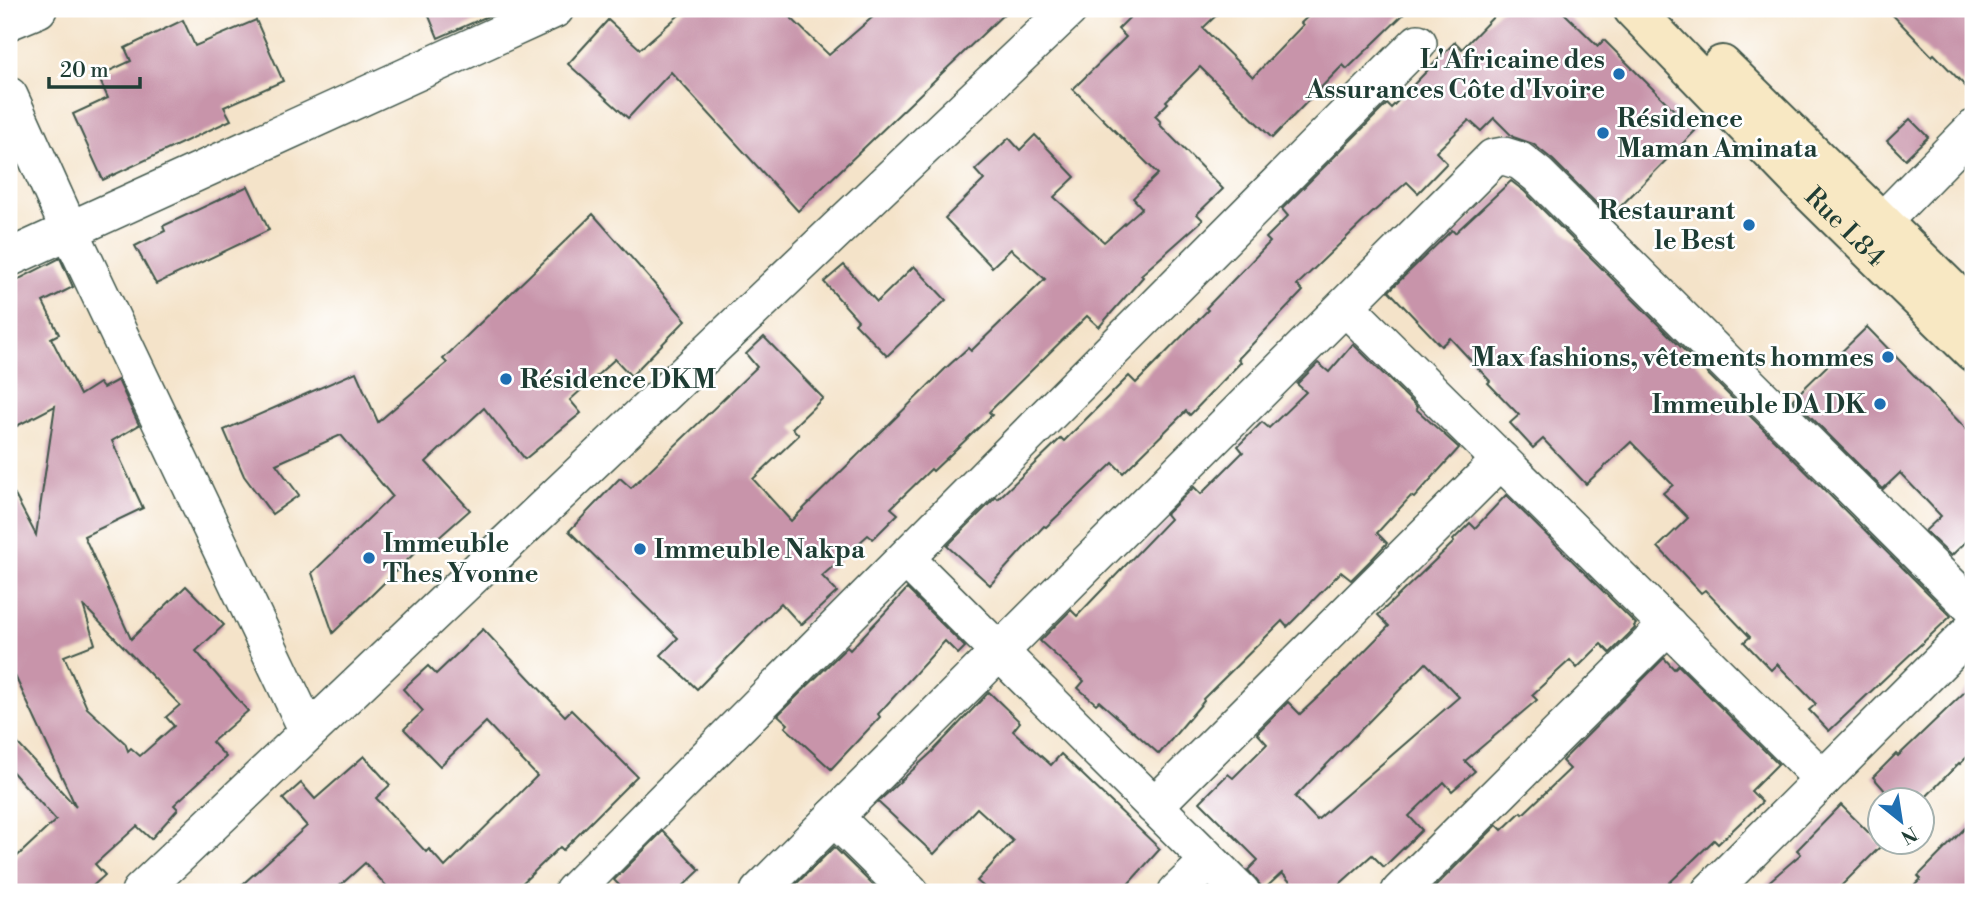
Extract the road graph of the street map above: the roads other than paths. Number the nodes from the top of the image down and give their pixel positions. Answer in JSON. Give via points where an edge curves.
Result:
{"nodes":[{"id":1,"x":38,"y":9,"type":"edge"},
{"id":2,"x":555,"y":9,"type":"edge"},
{"id":3,"x":1633,"y":9,"type":"edge"},
{"id":4,"x":1668,"y":9,"type":"edge"},
{"id":5,"x":1051,"y":15,"type":"edge"},
{"id":6,"x":9,"y":21,"type":"edge"},
{"id":7,"x":1418,"y":43,"type":"dead end"},
{"id":8,"x":9,"y":96,"type":"edge"},
{"id":9,"x":1973,"y":129,"type":"edge"},
{"id":10,"x":69,"y":229,"type":"junction"},
{"id":11,"x":1872,"y":232,"type":"junction"},
{"id":12,"x":9,"y":258,"type":"edge"},
{"id":13,"x":1346,"y":307,"type":"junction"},
{"id":14,"x":1973,"y":311,"type":"edge"},
{"id":15,"x":1973,"y":352,"type":"edge"},
{"id":16,"x":1501,"y":460,"type":"junction"},
{"id":17,"x":906,"y":559,"type":"junction"},
{"id":18,"x":1973,"y":608,"type":"edge"},
{"id":19,"x":1668,"y":625,"type":"junction"},
{"id":20,"x":1973,"y":629,"type":"edge"},
{"id":21,"x":1000,"y":653,"type":"junction"},
{"id":22,"x":308,"y":731,"type":"junction"},
{"id":23,"x":1823,"y":779,"type":"junction"},
{"id":24,"x":1154,"y":806,"type":"junction"},
{"id":25,"x":834,"y":817,"type":"junction"},
{"id":26,"x":1209,"y":861,"type":"junction"},
{"id":27,"x":140,"y":892,"type":"edge"},
{"id":28,"x":573,"y":892,"type":"edge"},
{"id":29,"x":759,"y":892,"type":"edge"},
{"id":30,"x":910,"y":892,"type":"edge"},
{"id":31,"x":1177,"y":892,"type":"edge"},
{"id":32,"x":1241,"y":892,"type":"edge"},
{"id":33,"x":1400,"y":892,"type":"edge"},
{"id":34,"x":1710,"y":892,"type":"edge"}],
"edges":[{"from":1,"to":6,"type":"street"},
{"from":2,"to":10,"type":"street"},
{"from":3,"to":11,"type":"street","name":"Rue L84","via":[[1805,187]]},
{"from":4,"to":11,"type":"street","name":"Rue L84"},
{"from":5,"to":22,"type":"street"},
{"from":7,"to":17,"type":"street"},
{"from":8,"to":10,"type":"street"},
{"from":9,"to":11,"type":"street"},
{"from":10,"to":12,"type":"street"},
{"from":10,"to":22,"type":"street"},
{"from":11,"to":14,"type":"street","name":"Rue L84"},
{"from":11,"to":15,"type":"street","name":"Rue L84"},
{"from":13,"to":16,"type":"street"},
{"from":13,"to":18,"type":"street","via":[[1493,158],[1520,161]]},
{"from":13,"to":21,"type":"street"},
{"from":16,"to":19,"type":"street"},
{"from":16,"to":24,"type":"street"},
{"from":17,"to":21,"type":"street"},
{"from":17,"to":28,"type":"street"},
{"from":19,"to":23,"type":"street"},
{"from":19,"to":33,"type":"street"},
{"from":20,"to":23,"type":"street"},
{"from":21,"to":24,"type":"street"},
{"from":21,"to":25,"type":"street"},
{"from":22,"to":27,"type":"street"},
{"from":23,"to":34,"type":"street"},
{"from":24,"to":26,"type":"street"},
{"from":25,"to":29,"type":"street"},
{"from":25,"to":30,"type":"street"},
{"from":26,"to":31,"type":"street"},
{"from":26,"to":32,"type":"street"}]}
